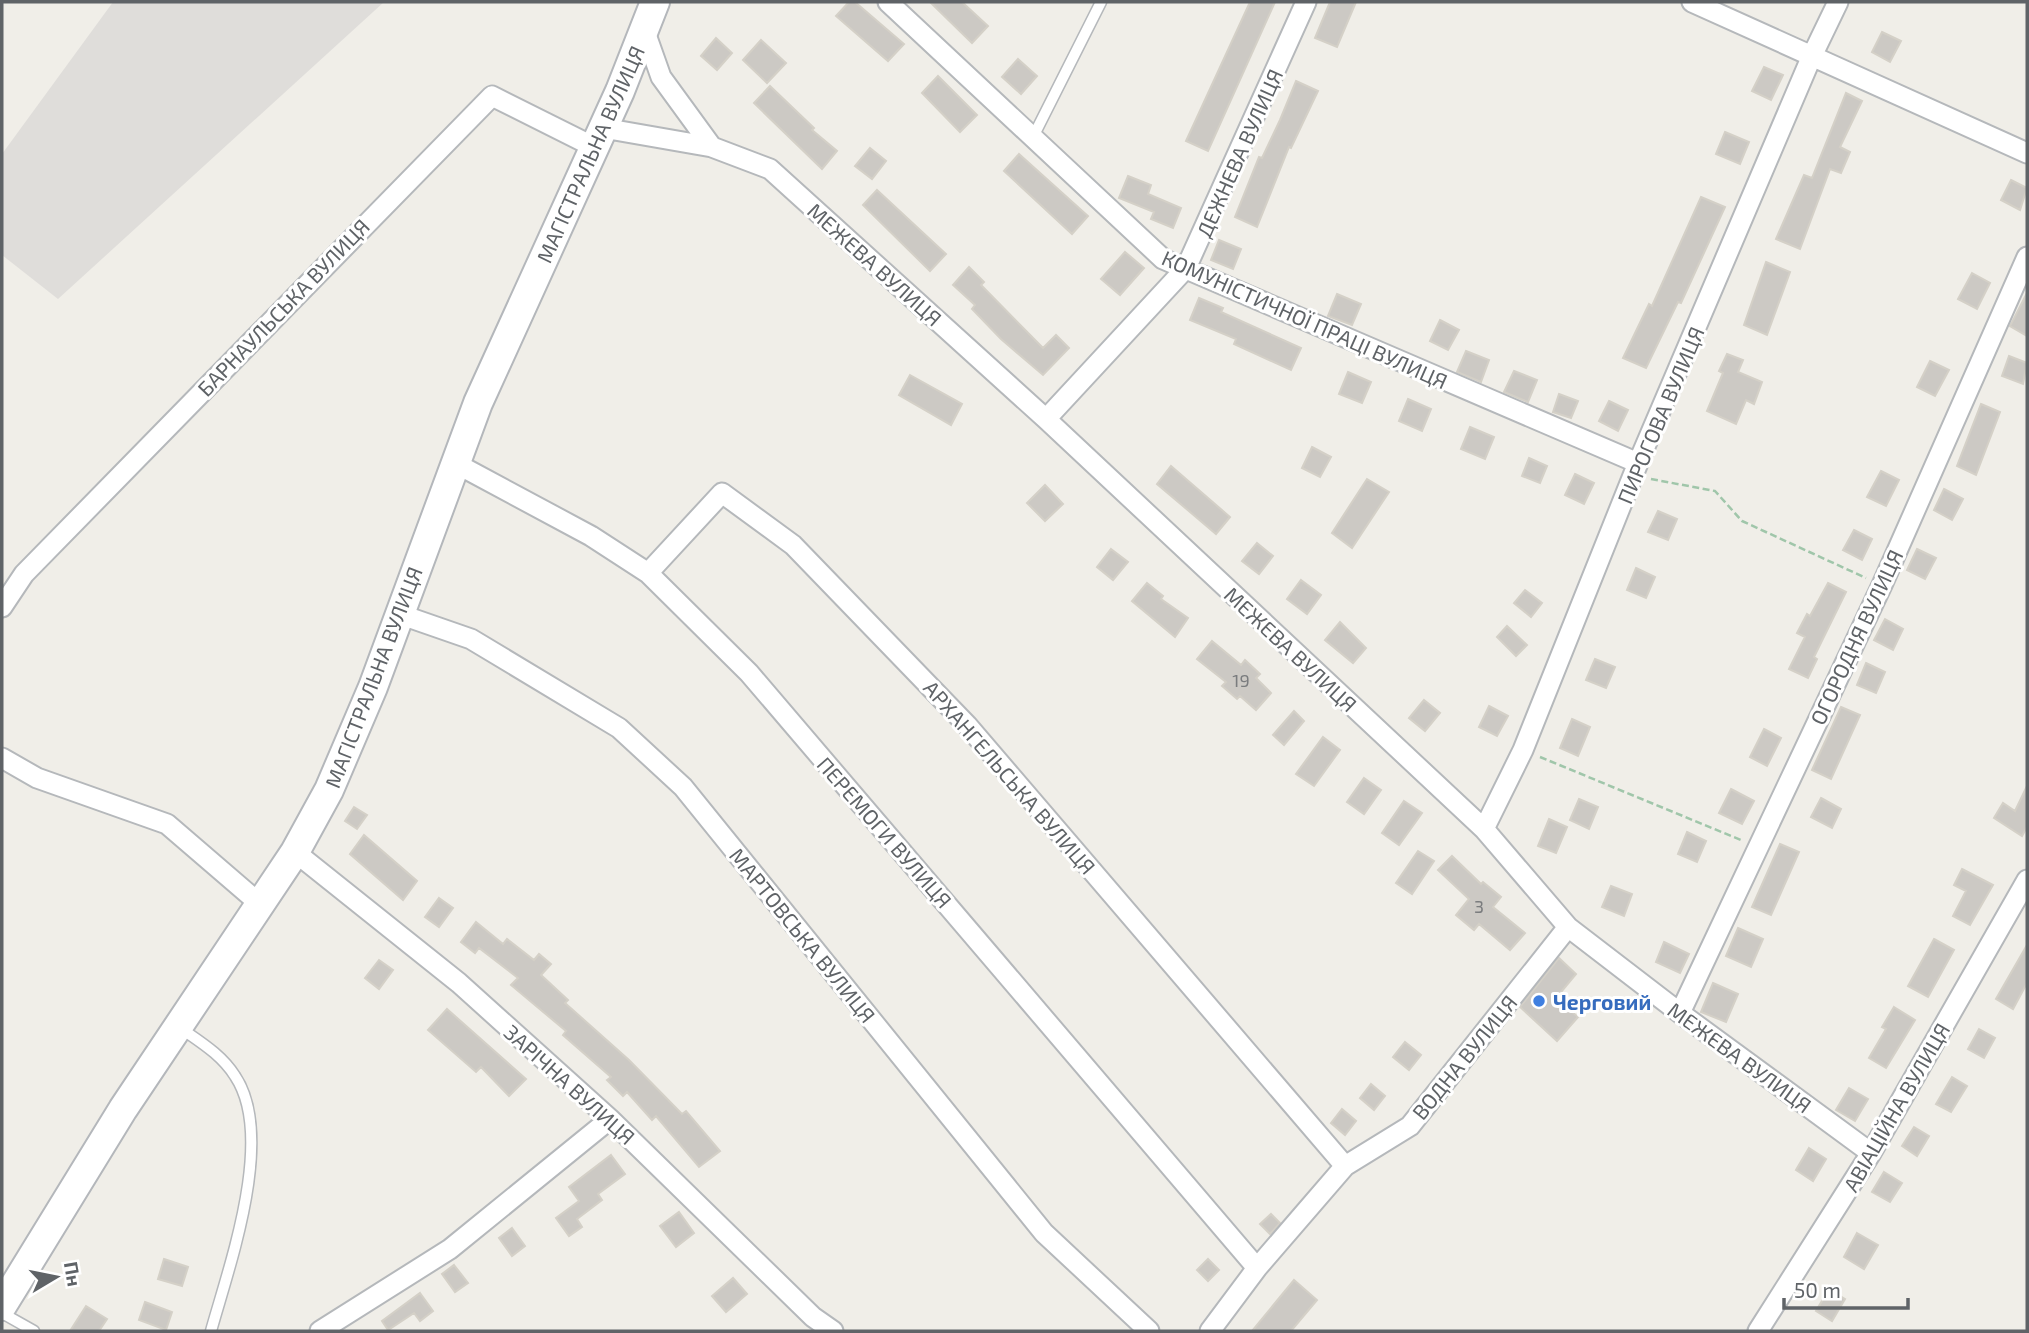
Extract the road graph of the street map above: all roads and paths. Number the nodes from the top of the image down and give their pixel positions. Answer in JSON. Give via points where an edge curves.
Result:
{"nodes":[{"id":1,"x":654,"y":2,"type":"edge"},
{"id":2,"x":888,"y":2,"type":"edge"},
{"id":3,"x":1101,"y":2,"type":"edge"},
{"id":4,"x":1306,"y":2,"type":"edge"},
{"id":5,"x":1692,"y":2,"type":"edge"},
{"id":6,"x":1838,"y":2,"type":"edge"},
{"id":7,"x":644,"y":29,"type":"junction"},
{"id":8,"x":1811,"y":58,"type":"junction"},
{"id":9,"x":599,"y":138,"type":"junction"},
{"id":10,"x":1032,"y":139,"type":"junction"},
{"id":11,"x":712,"y":147,"type":"junction"},
{"id":12,"x":2027,"y":153,"type":"edge"},
{"id":13,"x":2027,"y":257,"type":"edge"},
{"id":14,"x":1186,"y":268,"type":"junction"},
{"id":15,"x":1046,"y":419,"type":"junction"},
{"id":16,"x":455,"y":463,"type":"junction"},
{"id":17,"x":1636,"y":470,"type":"junction"},
{"id":18,"x":648,"y":573,"type":"junction"},
{"id":19,"x":1882,"y":585,"type":"junction"},
{"id":20,"x":2,"y":607,"type":"edge"},
{"id":21,"x":399,"y":614,"type":"junction"},
{"id":22,"x":1523,"y":750,"type":"junction"},
{"id":23,"x":2,"y":758,"type":"edge"},
{"id":24,"x":1484,"y":829,"type":"junction"},
{"id":25,"x":1757,"y":847,"type":"junction"},
{"id":26,"x":295,"y":852,"type":"junction"},
{"id":27,"x":2027,"y":880,"type":"edge"},
{"id":28,"x":260,"y":904,"type":"junction"},
{"id":29,"x":1568,"y":927,"type":"junction"},
{"id":30,"x":1680,"y":1013,"type":"junction"},
{"id":31,"x":178,"y":1027,"type":"junction"},
{"id":32,"x":610,"y":1119,"type":"junction"},
{"id":33,"x":1871,"y":1153,"type":"junction"},
{"id":34,"x":1345,"y":1166,"type":"junction"},
{"id":35,"x":1257,"y":1269,"type":"junction"},
{"id":36,"x":2,"y":1306,"type":"edge"},
{"id":37,"x":2,"y":1313,"type":"edge"},
{"id":38,"x":34,"y":1331,"type":"edge"},
{"id":39,"x":211,"y":1331,"type":"edge"},
{"id":40,"x":320,"y":1331,"type":"edge"},
{"id":41,"x":832,"y":1331,"type":"edge"},
{"id":42,"x":1149,"y":1331,"type":"edge"},
{"id":43,"x":1210,"y":1331,"type":"edge"},
{"id":44,"x":1758,"y":1331,"type":"edge"}],
"edges":[{"from":1,"to":7,"type":"main road","name":"МАГІСТРАЛЬНА ВУЛИЦЯ"},
{"from":2,"to":10,"type":"street","name":"КОМУНІСТИЧНОЇ ПРАЦІ ВУЛИЦЯ"},
{"from":3,"to":10,"type":"lane"},
{"from":4,"to":14,"type":"street","name":"ДЕЖНЕВА ВУЛИЦЯ"},
{"from":5,"to":8,"type":"street"},
{"from":6,"to":8,"type":"street","name":"ПИРОГОВА ВУЛИЦЯ"},
{"from":7,"to":9,"type":"main road","name":"МАГІСТРАЛЬНА ВУЛИЦЯ"},
{"from":7,"to":11,"type":"street","via":[[661,77]]},
{"from":8,"to":12,"type":"street"},
{"from":8,"to":17,"type":"street","name":"ПИРОГОВА ВУЛИЦЯ"},
{"from":9,"to":11,"type":"street","name":"МЕЖЕВА ВУЛИЦЯ"},
{"from":9,"to":16,"type":"main road","name":"МАГІСТРАЛЬНА ВУЛИЦЯ"},
{"from":9,"to":20,"type":"street","name":"БАРНАУЛЬСЬКА ВУЛИЦЯ","via":[[492,96],[24,574]]},
{"from":10,"to":14,"type":"street","name":"КОМУНІСТИЧНОЇ ПРАЦІ ВУЛИЦЯ","via":[[1163,260]]},
{"from":11,"to":15,"type":"street","name":"МЕЖЕВА ВУЛИЦЯ","via":[[770,169]]},
{"from":13,"to":19,"type":"street","name":"ОГОРОДНЯ ВУЛИЦЯ"},
{"from":14,"to":15,"type":"street","name":"ДЕЖНЕВА ВУЛИЦЯ"},
{"from":14,"to":17,"type":"street","name":"КОМУНІСТИЧНОЇ ПРАЦІ ВУЛИЦЯ"},
{"from":15,"to":24,"type":"street","name":"МЕЖЕВА ВУЛИЦЯ"},
{"from":16,"to":18,"type":"street","name":"ПЕРЕМОГИ ВУЛИЦЯ"},
{"from":16,"to":21,"type":"main road","name":"МАГІСТРАЛЬНА ВУЛИЦЯ"},
{"from":17,"to":19,"type":"path","via":[[1714,492],[1742,521]]},
{"from":17,"to":22,"type":"street","name":"ПИРОГОВА ВУЛИЦЯ"},
{"from":18,"to":34,"type":"street","name":"АРХАНГЕЛЬСЬКА ВУЛИЦЯ","via":[[722,493],[793,545],[967,725]]},
{"from":18,"to":35,"type":"street","name":"ПЕРЕМОГИ ВУЛИЦЯ","via":[[748,673]]},
{"from":19,"to":25,"type":"street","name":"ОГОРОДНЯ ВУЛИЦЯ"},
{"from":21,"to":26,"type":"main road","name":"МАГІСТРАЛЬНА ВУЛИЦЯ","via":[[329,790]]},
{"from":21,"to":42,"type":"street","name":"МАРТОВСЬКА ВУЛИЦЯ","via":[[471,639],[619,728],[682,787],[1044,1233]]},
{"from":22,"to":24,"type":"street","name":"ПИРОГОВА ВУЛИЦЯ"},
{"from":22,"to":25,"type":"path"},
{"from":23,"to":28,"type":"street","via":[[37,778],[167,824]]},
{"from":24,"to":29,"type":"street","name":"МЕЖЕВА ВУЛИЦЯ"},
{"from":25,"to":30,"type":"street","name":"ОГОРОДНЯ ВУЛИЦЯ"},
{"from":26,"to":28,"type":"main road","name":"МАГІСТРАЛЬНА ВУЛИЦЯ"},
{"from":26,"to":32,"type":"street","name":"ЗАРІЧНА ВУЛИЦЯ","via":[[459,983]]},
{"from":27,"to":33,"type":"street","name":"АВІАЦІЙНА ВУЛИЦЯ"},
{"from":28,"to":31,"type":"main road","name":"МАГІСТРАЛЬНА ВУЛИЦЯ"},
{"from":29,"to":30,"type":"street","name":"МЕЖЕВА ВУЛИЦЯ"},
{"from":29,"to":34,"type":"street","name":"ВОДНА ВУЛИЦЯ","via":[[1410,1126]]},
{"from":30,"to":33,"type":"street","name":"МЕЖЕВА ВУЛИЦЯ"},
{"from":31,"to":36,"type":"main road","name":"МАГІСТРАЛЬНА ВУЛИЦЯ"},
{"from":31,"to":39,"type":"lane","via":[[219,1055],[237,1078],[249,1115],[244,1217]]},
{"from":32,"to":40,"type":"street","via":[[450,1249]]},
{"from":32,"to":41,"type":"street","name":"ЗАРІЧНА ВУЛИЦЯ"},
{"from":33,"to":44,"type":"street","name":"АВІАЦІЙНА ВУЛИЦЯ"},
{"from":34,"to":35,"type":"street","name":"ВОДНА ВУЛИЦЯ"},
{"from":35,"to":43,"type":"street","name":"ВОДНА ВУЛИЦЯ"},
{"from":37,"to":38,"type":"lane"}]}
